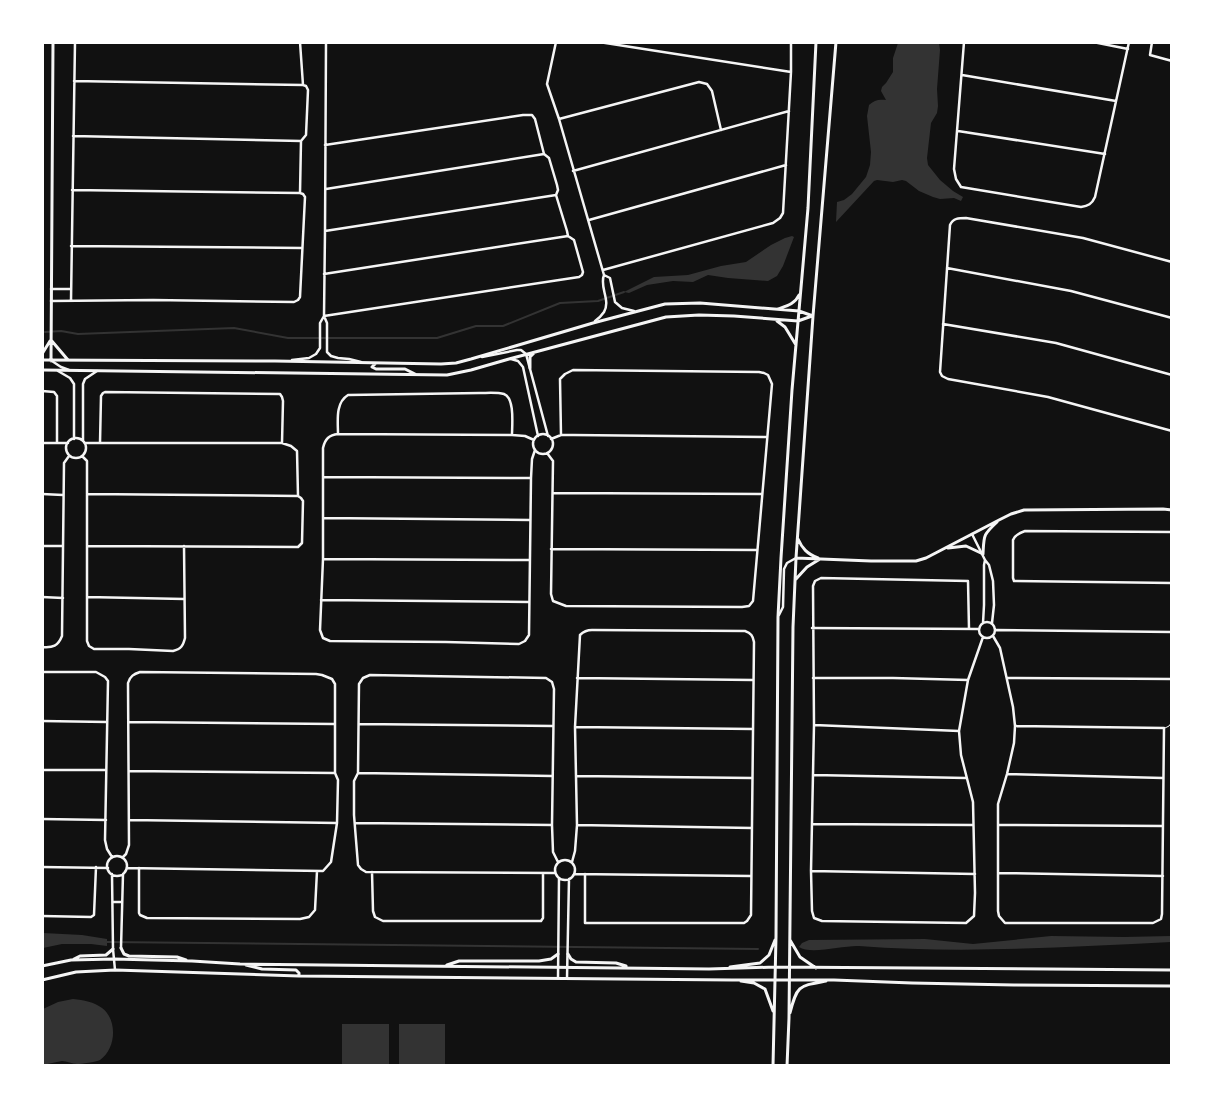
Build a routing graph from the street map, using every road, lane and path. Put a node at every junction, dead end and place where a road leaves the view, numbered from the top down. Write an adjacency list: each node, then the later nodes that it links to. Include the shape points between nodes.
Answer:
1 (52, 42): 46 (street)
2 (75, 42): 18 (street)
3 (300, 42): 19 (street)
4 (326, 42): 27 (street)
5 (556, 42): 22 (street, via 547,84)
6 (599, 42): 16 (street)
7 (792, 42): 16 (street)
8 (816, 42): 48 (street, via 808,208)
9 (836, 42): 55 (street)
10 (964, 42): 17 (street)
11 (1093, 42): 14 (street)
12 (1129, 42): 14 (street)
13 (1152, 42): 15 (street, via 1150,55)
14 (1128, 49): 20 (street)
15 (1172, 61)
16 (791, 72): 21 (street)
17 (962, 75): 20 (street); 24 (street)
18 (74, 82): 19 (street); 25 (street)
19 (303, 85): 26 (street, via 308,90 307,120 306,135)
20 (1116, 101): 29 (street)
21 (789, 111): 23 (street); 30 (street)
22 (559, 119): 23 (street, via 698,82 707,84 712,91); 31 (street)
23 (721, 130): 31 (street)
24 (958, 130): 29 (street); 29 (street, via 954,169 961,187 1062,204 1087,206 1092,202 1096,197)
25 (73, 136): 26 (street); 33 (street)
26 (301, 141): 34 (street)
27 (325, 145): 28 (street, via 532,115); 32 (street)
28 (544, 154): 32 (street); 35 (street, via 549,158 558,190)
29 (1104, 154)
30 (786, 165): 36 (street); 43 (street, via 783,213 773,223)
31 (573, 170): 36 (street)
32 (326, 189): 37 (street)
33 (72, 190): 34 (street); 39 (street)
34 (300, 193): 40 (street, via 305,197)
35 (556, 194): 37 (street); 38 (street)
36 (589, 220): 43 (street)
37 (325, 231): 44 (street)
38 (568, 236): 44 (street); 54 (street, via 574,240 583,272 579,277)
39 (71, 246): 40 (street); 47 (street)
40 (302, 248): 50 (street, via 300,297 294,302)
41 (1172, 262): 42 (street, via 1083,238 960,218 950,225)
42 (947, 268): 56 (street, via 1071,291); 60 (street)
43 (602, 270): 45 (street)
44 (324, 274): 54 (street)
45 (604, 274): 53 (street, via 610,278 615,302); 59 (street, via 602,280 607,304 604,313)
46 (51, 289): 47 (street); 49 (street)
47 (71, 289): 50 (street)
48 (800, 293): 51 (street, via 797,300); 52 (street)
49 (51, 301): 50 (street); 61 (street)
50 (71, 302)
51 (775, 310): 52 (street); 53 (street, via 700,303 665,304)
52 (799, 311): 55 (street); 58 (street)
53 (635, 312): 59 (street)
54 (324, 316): 71 (street, via 320,323 320,348 316,354); 72 (street, via 327,352 338,358)
55 (813, 316): 58 (street); 119 (street)
56 (1172, 318)
57 (774, 320): 58 (street); 62 (street, via 785,327); 63 (street, via 699,315 666,318)
58 (798, 322): 62 (street)
59 (594, 323): 68 (street)
60 (943, 324): 80 (street, via 1056,343); 86 (street, via 940,372 948,379 1048,397)
61 (51, 338): 64 (street); 69 (street); 70 (street)
62 (796, 345): 141 (street)
63 (539, 351): 65 (street); 74 (street, via 530,357)
64 (42, 354)
65 (526, 354): 66 (street); 68 (street, via 517,350); 74 (street)
66 (509, 358): 79 (street, via 447,375); 83 (street, via 523,367)
67 (42, 360): 69 (street)
68 (471, 360): 73 (street, via 441,364)
69 (51, 361): 70 (street); 77 (street)
70 (68, 361): 71 (street)
71 (275, 362): 72 (street)
72 (367, 363): 73 (street)
73 (376, 363): 79 (street, via 372,367 376,370 405,370)
74 (530, 368): 81 (street)
75 (42, 370): 76 (street)
76 (56, 370): 77 (street); 84 (street, via 74,384)
77 (70, 370): 78 (street)
78 (99, 370): 79 (street); 85 (street, via 83,384)
79 (418, 375)
80 (1172, 375)
81 (535, 390): 83 (street); 92 (street)
82 (42, 392): 97 (street, via 54,392 57,396)
83 (528, 393): 89 (street)
84 (73, 422): 85 (street); 93 (street)
85 (82, 422): 95 (street)
86 (1172, 431)
87 (338, 434): 88 (street); 88 (street, via 338,408 348,395 487,393 508,396); 105 (street, via 324,442)
88 (512, 436): 94 (street)
89 (538, 436): 92 (street); 94 (street)
90 (561, 436): 91 (street); 91 (street, via 560,379 573,370 764,373 772,384); 92 (street)
91 (767, 437): 110 (street)
92 (549, 438): 102 (street, via 552,448)
93 (74, 439): 95 (street); 98 (street)
94 (534, 440): 101 (street)
95 (84, 442): 99 (street); 104 (street, via 86,451)
96 (42, 443): 97 (street)
97 (57, 443): 98 (street)
98 (68, 443): 103 (street)
99 (100, 443): 100 (street); 100 (street, via 101,396 105,392 280,394 283,401)
100 (282, 443): 112 (street, via 298,451)
101 (535, 450): 102 (street, via 540,454); 106 (street)
102 (547, 453): 107 (street, via 553,461)
103 (70, 456): 104 (street); 111 (street, via 64,463)
104 (82, 456): 109 (street, via 87,461)
105 (323, 477): 106 (street); 114 (street)
106 (531, 478): 115 (street)
107 (553, 493): 110 (street); 125 (street)
108 (42, 494): 111 (street)
109 (87, 494): 112 (street); 122 (street)
110 (762, 494): 126 (street)
111 (64, 495): 121 (street)
112 (298, 496): 123 (street, via 303,501 302,543 298,547)
113 (1172, 510): 116 (street, via 1024,510)
114 (323, 518): 115 (street); 129 (street)
115 (530, 520): 131 (street)
116 (999, 520): 118 (street); 127 (street, via 985,534)
117 (1172, 532): 134 (street, via 1025,531 1013,540 1014,580)
118 (972, 534): 124 (street); 127 (street)
119 (798, 538): 128 (street); 130 (street, via 806,552)
120 (42, 546): 121 (street)
121 (63, 546): 137 (street)
122 (87, 546): 123 (street); 136 (street)
123 (184, 546): 138 (street)
124 (945, 548): 127 (street, via 966,546); 130 (street, via 916,561)
125 (552, 549): 126 (street); 126 (street, via 550,594 559,604 742,607 753,601)
126 (758, 550)
127 (983, 554): 132 (street)
128 (796, 558): 130 (street); 133 (street); 141 (street, via 784,569 783,607)
129 (322, 559): 131 (street); 139 (street)
130 (820, 559): 133 (street)
131 (530, 560): 140 (street)
132 (985, 560): 142 (street); 143 (street, via 993,581)
133 (795, 580): 224 (street)
134 (1172, 583)
135 (42, 597): 137 (street)
136 (87, 597): 138 (street); 138 (street, via 89,646 94,649 172,651 179,650 184,644)
137 (63, 598): 151 (street, via 60,642)
138 (184, 599)
139 (321, 600): 140 (street); 140 (street, via 320,630 323,638 330,642 519,644 529,635)
140 (530, 602)
141 (778, 616): 223 (street)
142 (983, 624): 143 (street); 146 (street)
143 (992, 624): 147 (street)
144 (812, 628): 145 (street); 145 (street, via 813,586 821,578 968,580); 154 (street)
145 (969, 629): 146 (street)
146 (979, 629): 150 (street)
147 (996, 630): 148 (street); 149 (street)
148 (1172, 632)
149 (993, 636): 150 (street); 155 (street, via 1000,648)
150 (983, 637): 157 (street)
151 (42, 648)
152 (42, 672): 160 (street, via 90,672 105,677 108,681)
153 (577, 678): 156 (street); 156 (street, via 580,635 587,630 744,631 749,632 754,642); 168 (street)
154 (813, 678): 157 (street); 165 (street)
155 (1007, 678): 158 (street); 167 (street)
156 (754, 680): 170 (street)
157 (968, 680): 171 (street)
158 (1172, 680)
159 (42, 721): 160 (street)
160 (107, 722): 173 (street)
161 (129, 722): 163 (street); 163 (street, via 128,682 131,676 140,672 327,676 335,684); 174 (street)
162 (1172, 722): 169 (lane)
163 (334, 724): 175 (street)
164 (359, 724): 166 (street); 166 (street, via 359,684 370,675 546,678 554,689); 176 (street)
165 (814, 725): 171 (street); 178 (street)
166 (553, 726): 179 (street)
167 (1015, 726): 169 (street); 177 (street)
168 (575, 727): 170 (street); 180 (street)
169 (1164, 728): 183 (street)
170 (753, 729): 181 (street)
171 (959, 731): 182 (street)
172 (42, 770): 173 (street)
173 (106, 770): 185 (street)
174 (129, 771): 175 (street); 186 (street)
175 (335, 773): 187 (street, via 338,780)
176 (358, 773): 179 (street); 188 (street, via 354,781)
177 (1007, 774): 183 (street); 193 (street, via 998,804)
178 (813, 775): 182 (street); 189 (street)
179 (552, 776): 190 (street)
180 (576, 776): 181 (street); 191 (street)
181 (752, 778): 195 (street)
182 (966, 778): 192 (street, via 973,802)
183 (1164, 778): 194 (street)
184 (42, 819): 185 (street)
185 (106, 820): 196 (street, via 105,840)
186 (129, 820): 187 (street); 197 (street, via 129,845)
187 (337, 823): 205 (street, via 331,862 322,871)
188 (355, 823): 190 (street); 207 (street, via 358,865 366,872)
189 (812, 824): 192 (street); 206 (street)
190 (552, 825): 198 (street, via 553,852)
191 (577, 825): 195 (street); 199 (street)
192 (973, 825): 215 (street)
193 (998, 825): 194 (street); 210 (street)
194 (1163, 826): 217 (street)
195 (752, 828): 216 (street)
196 (112, 857): 197 (street); 202 (street)
197 (123, 857): 203 (street)
198 (558, 862): 199 (street); 209 (street, via 554,867)
199 (572, 862): 213 (street)
200 (42, 867): 201 (street)
201 (96, 868): 202 (street); 222 (street, via 94,915)
202 (108, 868): 211 (street)
203 (127, 868): 204 (street); 212 (street)
204 (140, 868): 205 (street); 205 (street, via 139,913 147,918 309,917 315,910)
205 (317, 871)
206 (811, 871): 215 (street); 215 (street, via 812,911 814,918 822,921 966,922 974,916)
207 (372, 872): 208 (street); 208 (street, via 374,917 382,921 541,921)
208 (543, 873): 209 (street)
209 (555, 873): 218 (street)
210 (998, 873): 217 (street); 217 (street, via 998,911 1004,923 1153,923 1161,919)
211 (112, 874): 212 (street); 220 (street)
212 (123, 874): 221 (street)
213 (574, 874): 214 (street); 219 (street)
214 (585, 874): 216 (street); 216 (street, via 585,923 744,923 751,915)
215 (975, 874)
216 (751, 876)
217 (1163, 876)
218 (559, 878): 219 (street); 227 (street)
219 (569, 879): 228 (street)
220 (112, 902): 221 (street); 226 (street)
221 (122, 902): 225 (street)
222 (42, 916)
223 (776, 937): 238 (street); 241 (street, via 769,955 760,963)
224 (790, 940): 239 (street); 240 (street, via 800,957)
225 (121, 948): 231 (street, via 128,956 177,957)
226 (113, 949): 229 (street); 230 (street, via 106,955 80,956)
227 (558, 954): 234 (street, via 539,961 459,961); 235 (street)
228 (568, 954): 236 (street); 237 (street, via 576,962 616,963)
229 (114, 959): 230 (street); 231 (street); 242 (street)
230 (71, 960): 233 (street)
231 (192, 961): 232 (street)
232 (240, 964): 234 (street); 244 (street, via 262,969 296,970)
233 (42, 966)
234 (444, 966): 235 (street)
235 (558, 967): 236 (street); 245 (street)
236 (567, 967): 237 (street); 246 (street)
237 (632, 967): 241 (street)
238 (775, 967): 239 (street); 241 (street); 247 (street)
239 (789, 968): 240 (street); 250 (street)
240 (816, 968): 243 (street)
241 (709, 969)
242 (115, 970): 244 (street); 248 (street, via 76,972)
243 (1172, 970)
244 (299, 976): 245 (street)
245 (558, 978): 246 (street)
246 (567, 978): 249 (street)
247 (775, 979): 249 (street); 250 (street); 253 (street)
248 (42, 980)
249 (732, 980): 253 (street, via 754,983 765,989)
250 (789, 980): 251 (street); 254 (street)
251 (834, 980): 252 (street); 254 (street, via 805,985 795,994)
252 (1172, 986)
253 (774, 1014): 255 (street)
254 (789, 1018): 256 (street)
255 (773, 1066)
256 (787, 1066)

